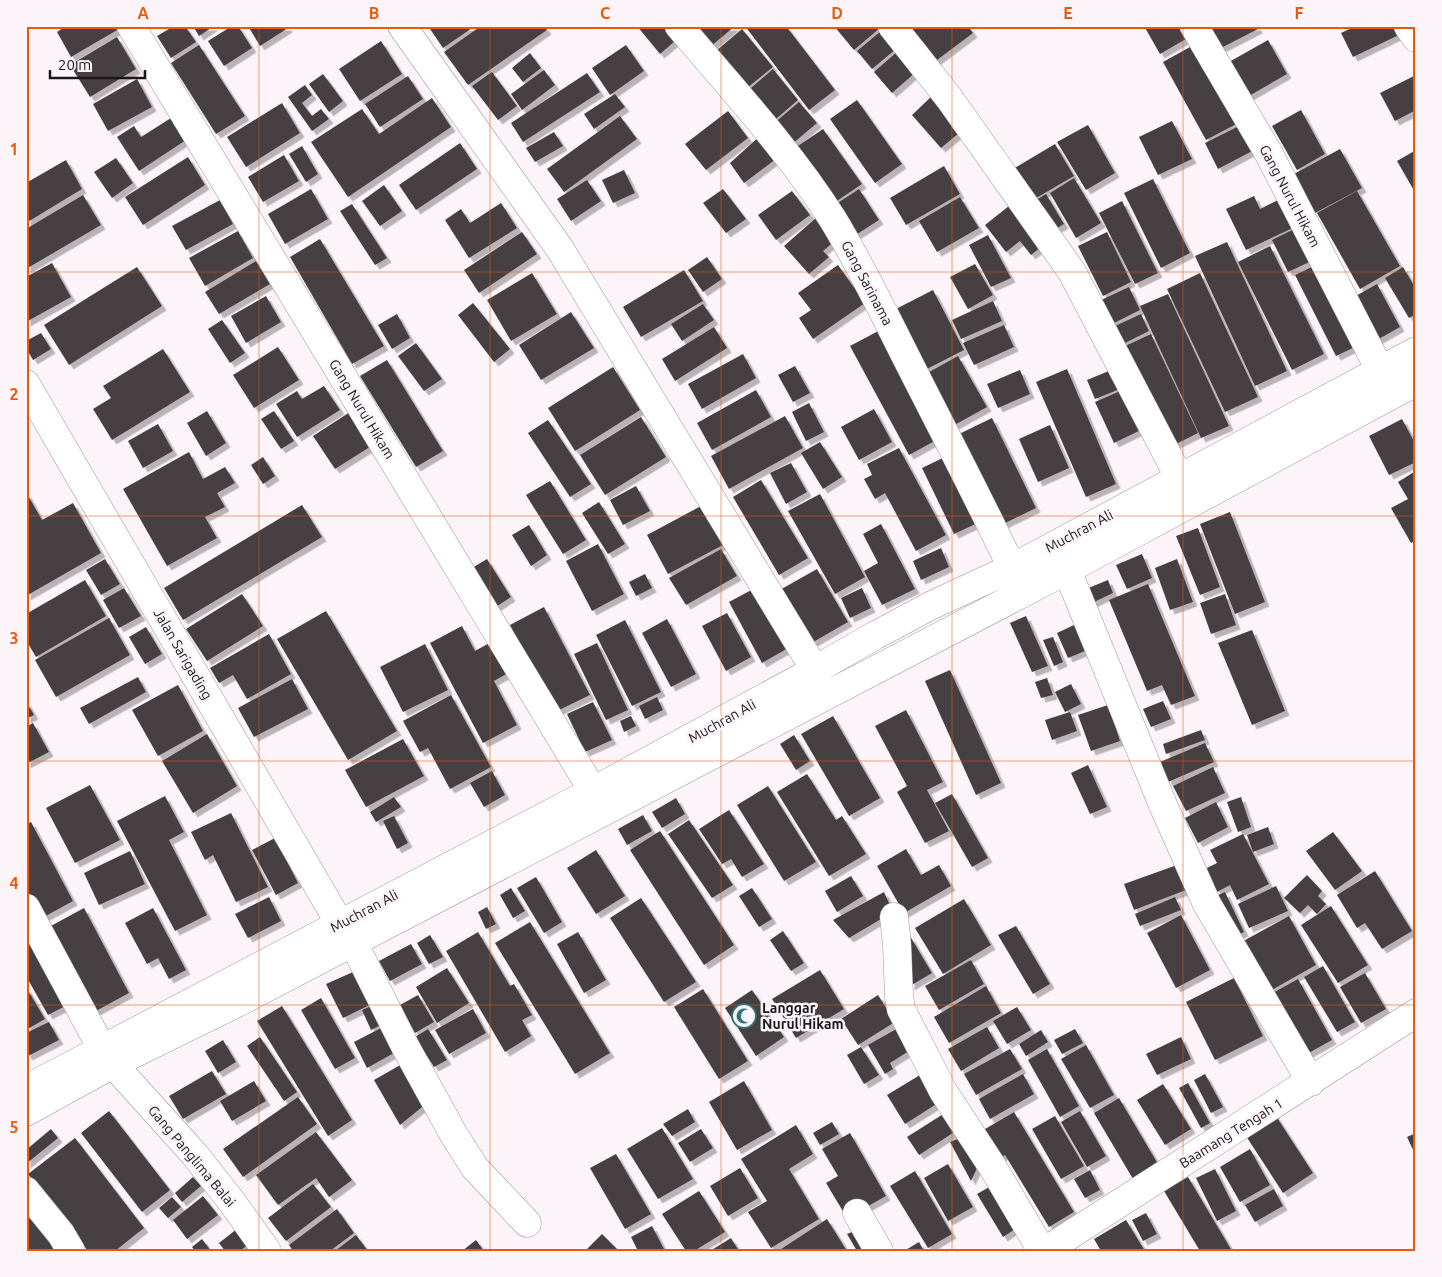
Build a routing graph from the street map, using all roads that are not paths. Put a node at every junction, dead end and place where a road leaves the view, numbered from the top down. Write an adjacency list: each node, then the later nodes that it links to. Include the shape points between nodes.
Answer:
1 (131, 26): 18 (street, Gang Nurul Hikam)
2 (402, 26): 17 (street, via 560,249)
3 (679, 26): 15 (street, Gang Sarinama, via 773,137 832,219)
4 (892, 26): 12 (street, via 949,98 1072,272)
5 (1194, 26): 9 (street, Gang Nurul Hikam, via 1269,154)
6 (1408, 26): 7 (street)
7 (1416, 38)
8 (1416, 351): 9 (street, Muchran Ali)
9 (1380, 370): 12 (street, Muchran Ali)
10 (1416, 382): 14 (street, Muchran Ali)
11 (26, 384): 21 (street, Jalan Sarigading)
12 (1179, 477): 13 (street, Muchran Ali)
13 (1104, 518): 14 (street); 15 (street, Muchran Ali)
14 (1116, 543): 16 (street, Muchran Ali)
15 (1012, 568): 17 (street, Muchran Ali, via 930,606)
16 (1067, 570): 21 (street, Muchran Ali); 24 (street, via 1207,904)
17 (815, 670): 18 (street, Muchran Ali)
18 (593, 791): 21 (street, Muchran Ali)
19 (26, 908): 23 (street, Gang Panglima Balai)
20 (894, 917): 33 (street, via 901,1009 943,1091)
21 (346, 933): 23 (street, Muchran Ali); 29 (street, Jalan Sarigading, via 454,1135 475,1168)
22 (1416, 1013): 24 (street, Baamang Tengah 1)
23 (107, 1056): 25 (street, Muchran Ali); 26 (street, Muchran Ali); 31 (street, Gang Panglima Balai, via 195,1155)
24 (1311, 1082): 33 (street, Baamang Tengah 1)
25 (26, 1089)
26 (26, 1112)
27 (26, 1191): 30 (street)
28 (857, 1213): 32 (street)
29 (527, 1223)
30 (71, 1251)
31 (267, 1251)
32 (879, 1251)
33 (1044, 1251)

